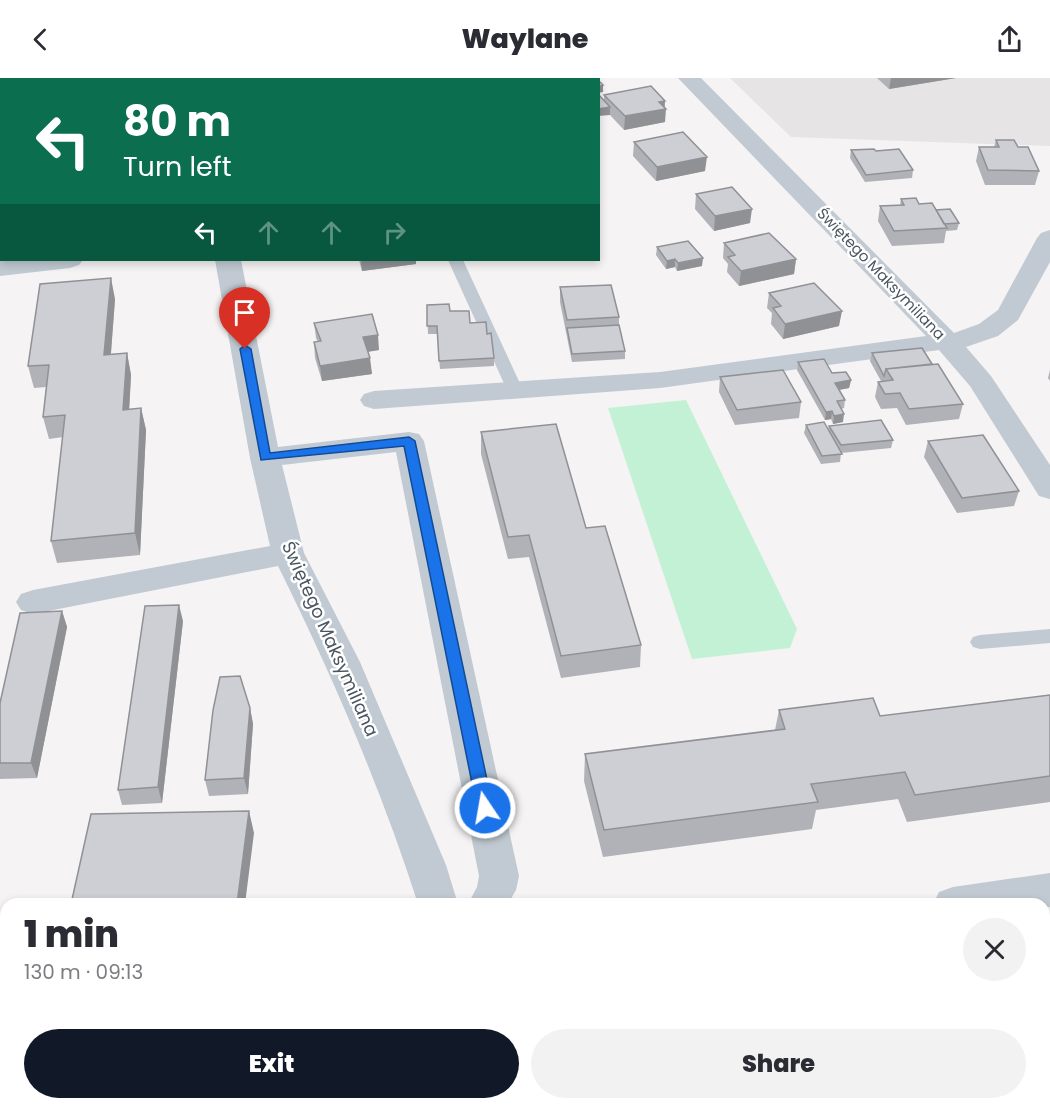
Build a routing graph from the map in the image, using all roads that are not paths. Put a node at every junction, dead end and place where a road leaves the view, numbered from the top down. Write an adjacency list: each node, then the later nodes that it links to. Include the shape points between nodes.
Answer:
1 (689, 78): 7 (street, Świętego Maksymiliana)
2 (1050, 238): 7 (street, via 1001,322 977,335)
3 (61, 261): 6 (street)
4 (228, 261): 10 (street, Świętego Maksymiliana)
5 (455, 261): 8 (lane)
6 (0, 268)
7 (947, 341): 8 (street, via 660,380); 11 (street, Świętego Maksymiliana, via 981,382)
8 (515, 390): 9 (street)
9 (374, 400)
10 (265, 458): 12 (street, Świętego Maksymiliana); 18 (street, via 409,441 499,876)
11 (1050, 489)
12 (288, 553): 13 (street); 17 (street, Świętego Maksymiliana, via 343,662)
13 (33, 602)
14 (1050, 636): 15 (lane)
15 (980, 642)
16 (1050, 890): 19 (street)
17 (436, 898)
18 (491, 898)
19 (995, 898)

